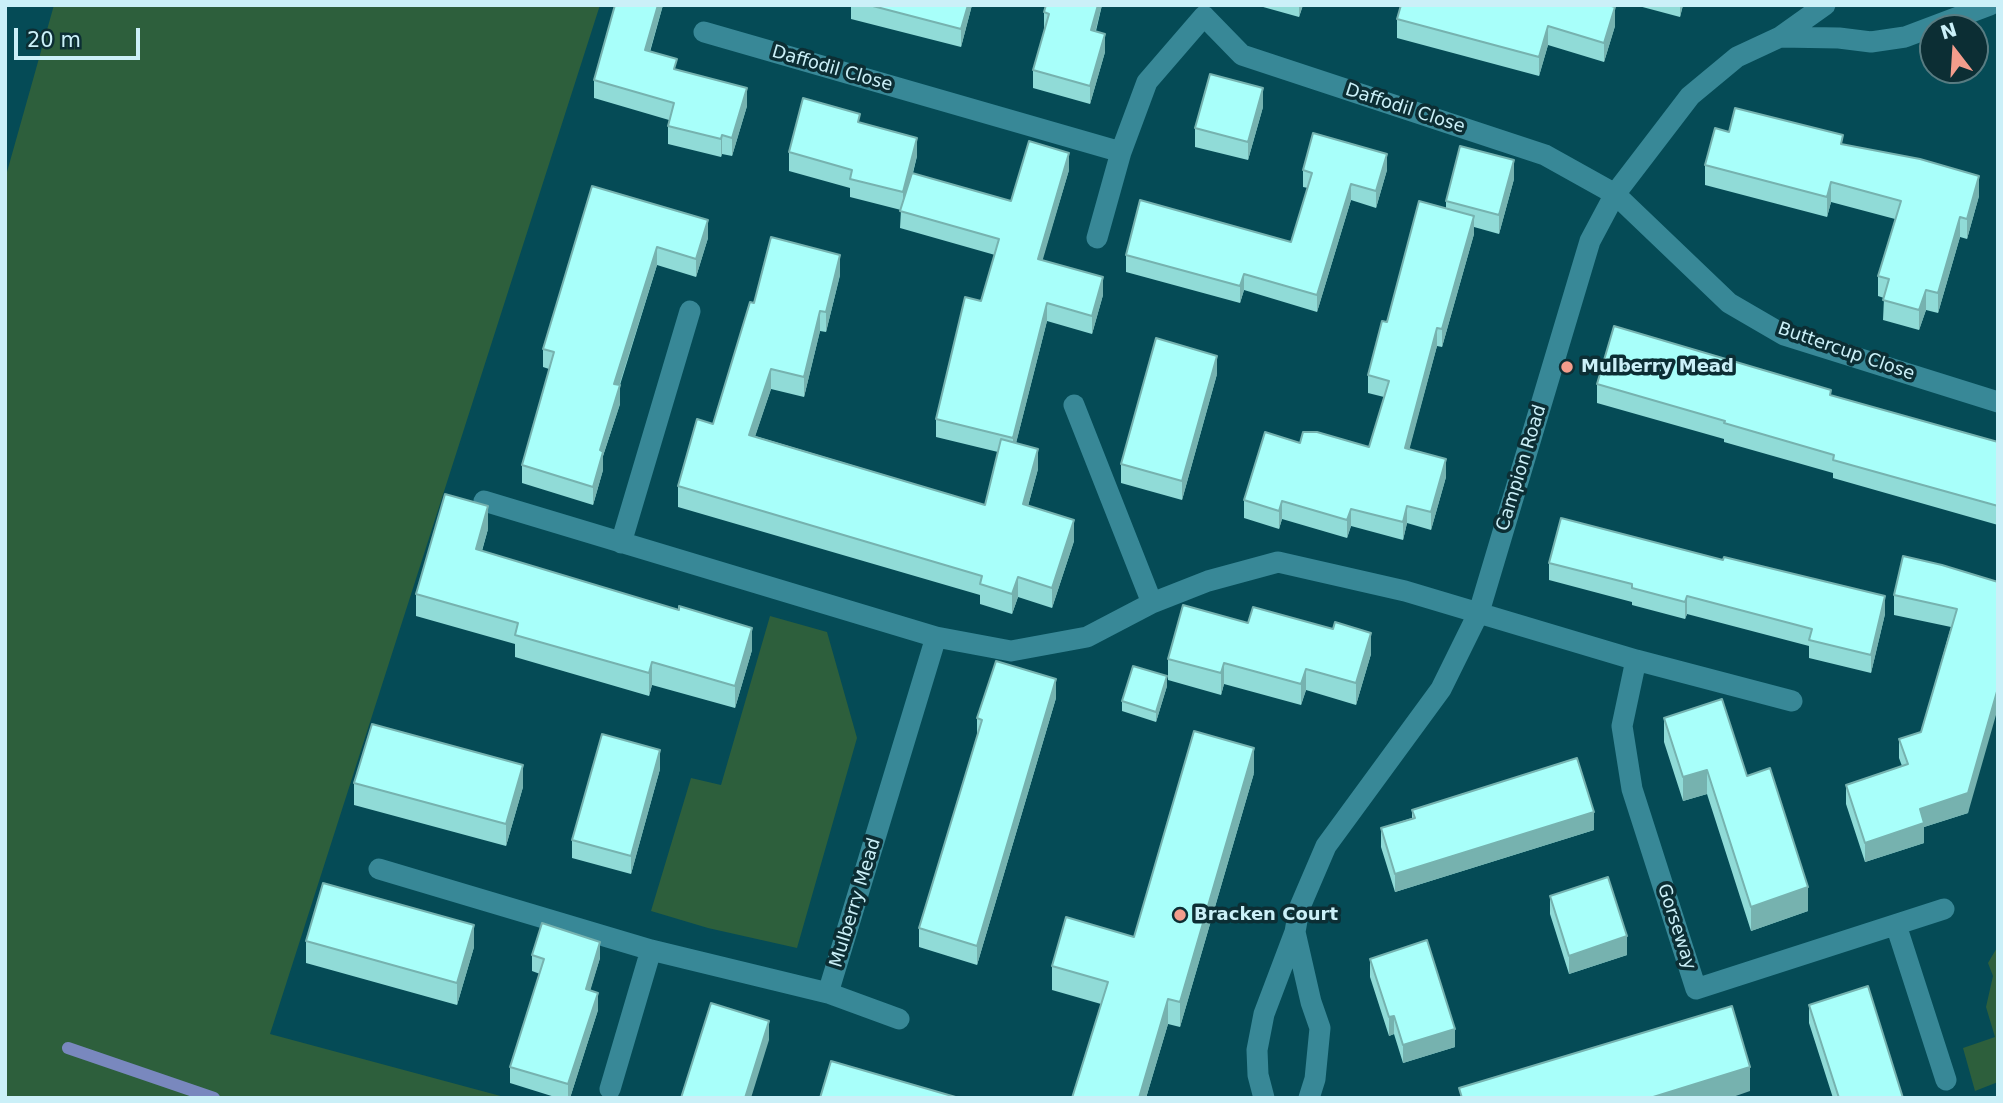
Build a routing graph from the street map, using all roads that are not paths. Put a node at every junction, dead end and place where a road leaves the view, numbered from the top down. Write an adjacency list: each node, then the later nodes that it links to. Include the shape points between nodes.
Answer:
1 (1825, 5): 5 (street, Campion Road)
2 (1990, 5): 5 (street, Campion Road, via 1905,37 1871,42)
3 (1202, 10): 6 (street, Daffodil Close, via 1147,82); 7 (street, Daffodil Close, via 1242,55 1545,155)
4 (704, 33): 6 (street, Daffodil Close)
5 (1780, 37): 7 (street, Campion Road, via 1737,57 1690,96)
6 (1121, 152): 8 (street, Daffodil Close)
7 (1615, 194): 10 (street, Buttercup Close, via 1729,303 1784,335); 15 (street, Campion Road, via 1590,241)
8 (1097, 238)
9 (690, 311): 13 (street)
10 (1998, 402)
11 (1074, 405): 14 (street)
12 (484, 501): 13 (street)
13 (621, 542): 16 (street)
14 (1152, 603): 15 (street, via 1208,581 1278,562); 16 (street, via 1087,637 1011,651)
15 (1479, 612): 17 (street); 22 (street, Campion Road, via 1441,689 1326,846 1299,909)
16 (936, 637): 24 (street, Mulberry Mead)
17 (1636, 660): 18 (street); 21 (street, Gorseway, via 1622,726 1632,789 1696,989)
18 (1792, 701)
19 (379, 869): 23 (street)
20 (1944, 909): 21 (street, Gorseway)
21 (1896, 925): 26 (street)
22 (1295, 932): 28 (street, Campion Road, via 1264,1014 1257,1050); 29 (street, Campion Road, via 1320,1028)
23 (651, 950): 24 (street); 27 (street)
24 (828, 993): 25 (street)
25 (899, 1019)
26 (1946, 1080)
27 (610, 1089)
28 (1264, 1098)
29 (1309, 1098)

